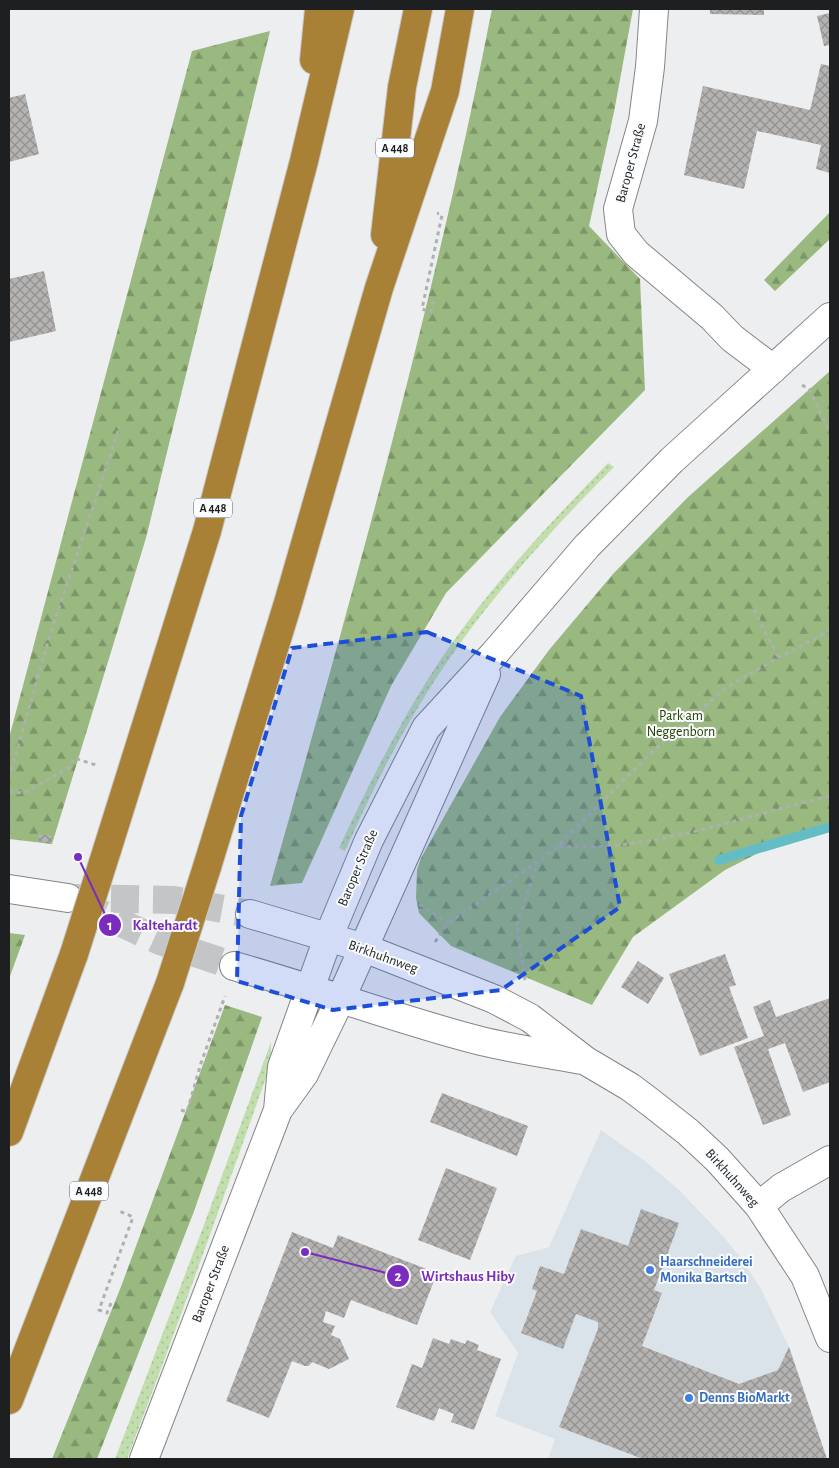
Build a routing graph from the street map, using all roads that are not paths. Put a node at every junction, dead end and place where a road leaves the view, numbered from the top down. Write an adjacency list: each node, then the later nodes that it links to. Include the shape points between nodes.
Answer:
1 (318, 9): 6 (highway)
2 (340, 9): 6 (highway, A 448)
3 (418, 9): 7 (highway, A 448, via 402,87)
4 (460, 9): 7 (highway, via 444,91)
5 (654, 9): 9 (street, Baroper Straße, via 643,121 618,209 621,234 636,253 732,338)
6 (304, 160): 21 (highway, A 448, bridge, via 207,531 74,954)
7 (379, 288): 25 (highway, A 448, bridge, via 288,603 170,982)
8 (830, 317): 9 (street, Baroper Straße)
9 (773, 369): 10 (street, Baroper Straße, via 672,460 587,546)
10 (494, 654): 14 (street, Baroper Straße, via 426,728 369,840); 15 (street, Baroper Straße)
11 (9, 889): 12 (street)
12 (68, 898)
13 (250, 914): 14 (street, Birkhuhnweg)
14 (328, 938): 15 (street, Birkhuhnweg); 17 (street, Baroper Straße)
15 (364, 948): 18 (street, Baroper Straße); 19 (street, Birkhuhnweg, via 494,999 530,1018)
16 (234, 966): 17 (street, Birkhuhnweg)
17 (309, 988): 18 (street, Birkhuhnweg); 20 (street, Baroper Straße, via 282,1067)
18 (341, 998): 19 (street, Birkhuhnweg, via 398,1018 480,1040); 20 (street, Baroper Straße, via 304,1074)
19 (586, 1061): 23 (street, Birkhuhnweg, via 630,1087 688,1132)
20 (278, 1110): 26 (street, Baroper Straße)
21 (9, 1132)
22 (830, 1160): 23 (street, via 781,1188)
23 (759, 1206): 24 (street, Birkhuhnweg, via 805,1276)
24 (830, 1338)
25 (9, 1400)
26 (144, 1459)

